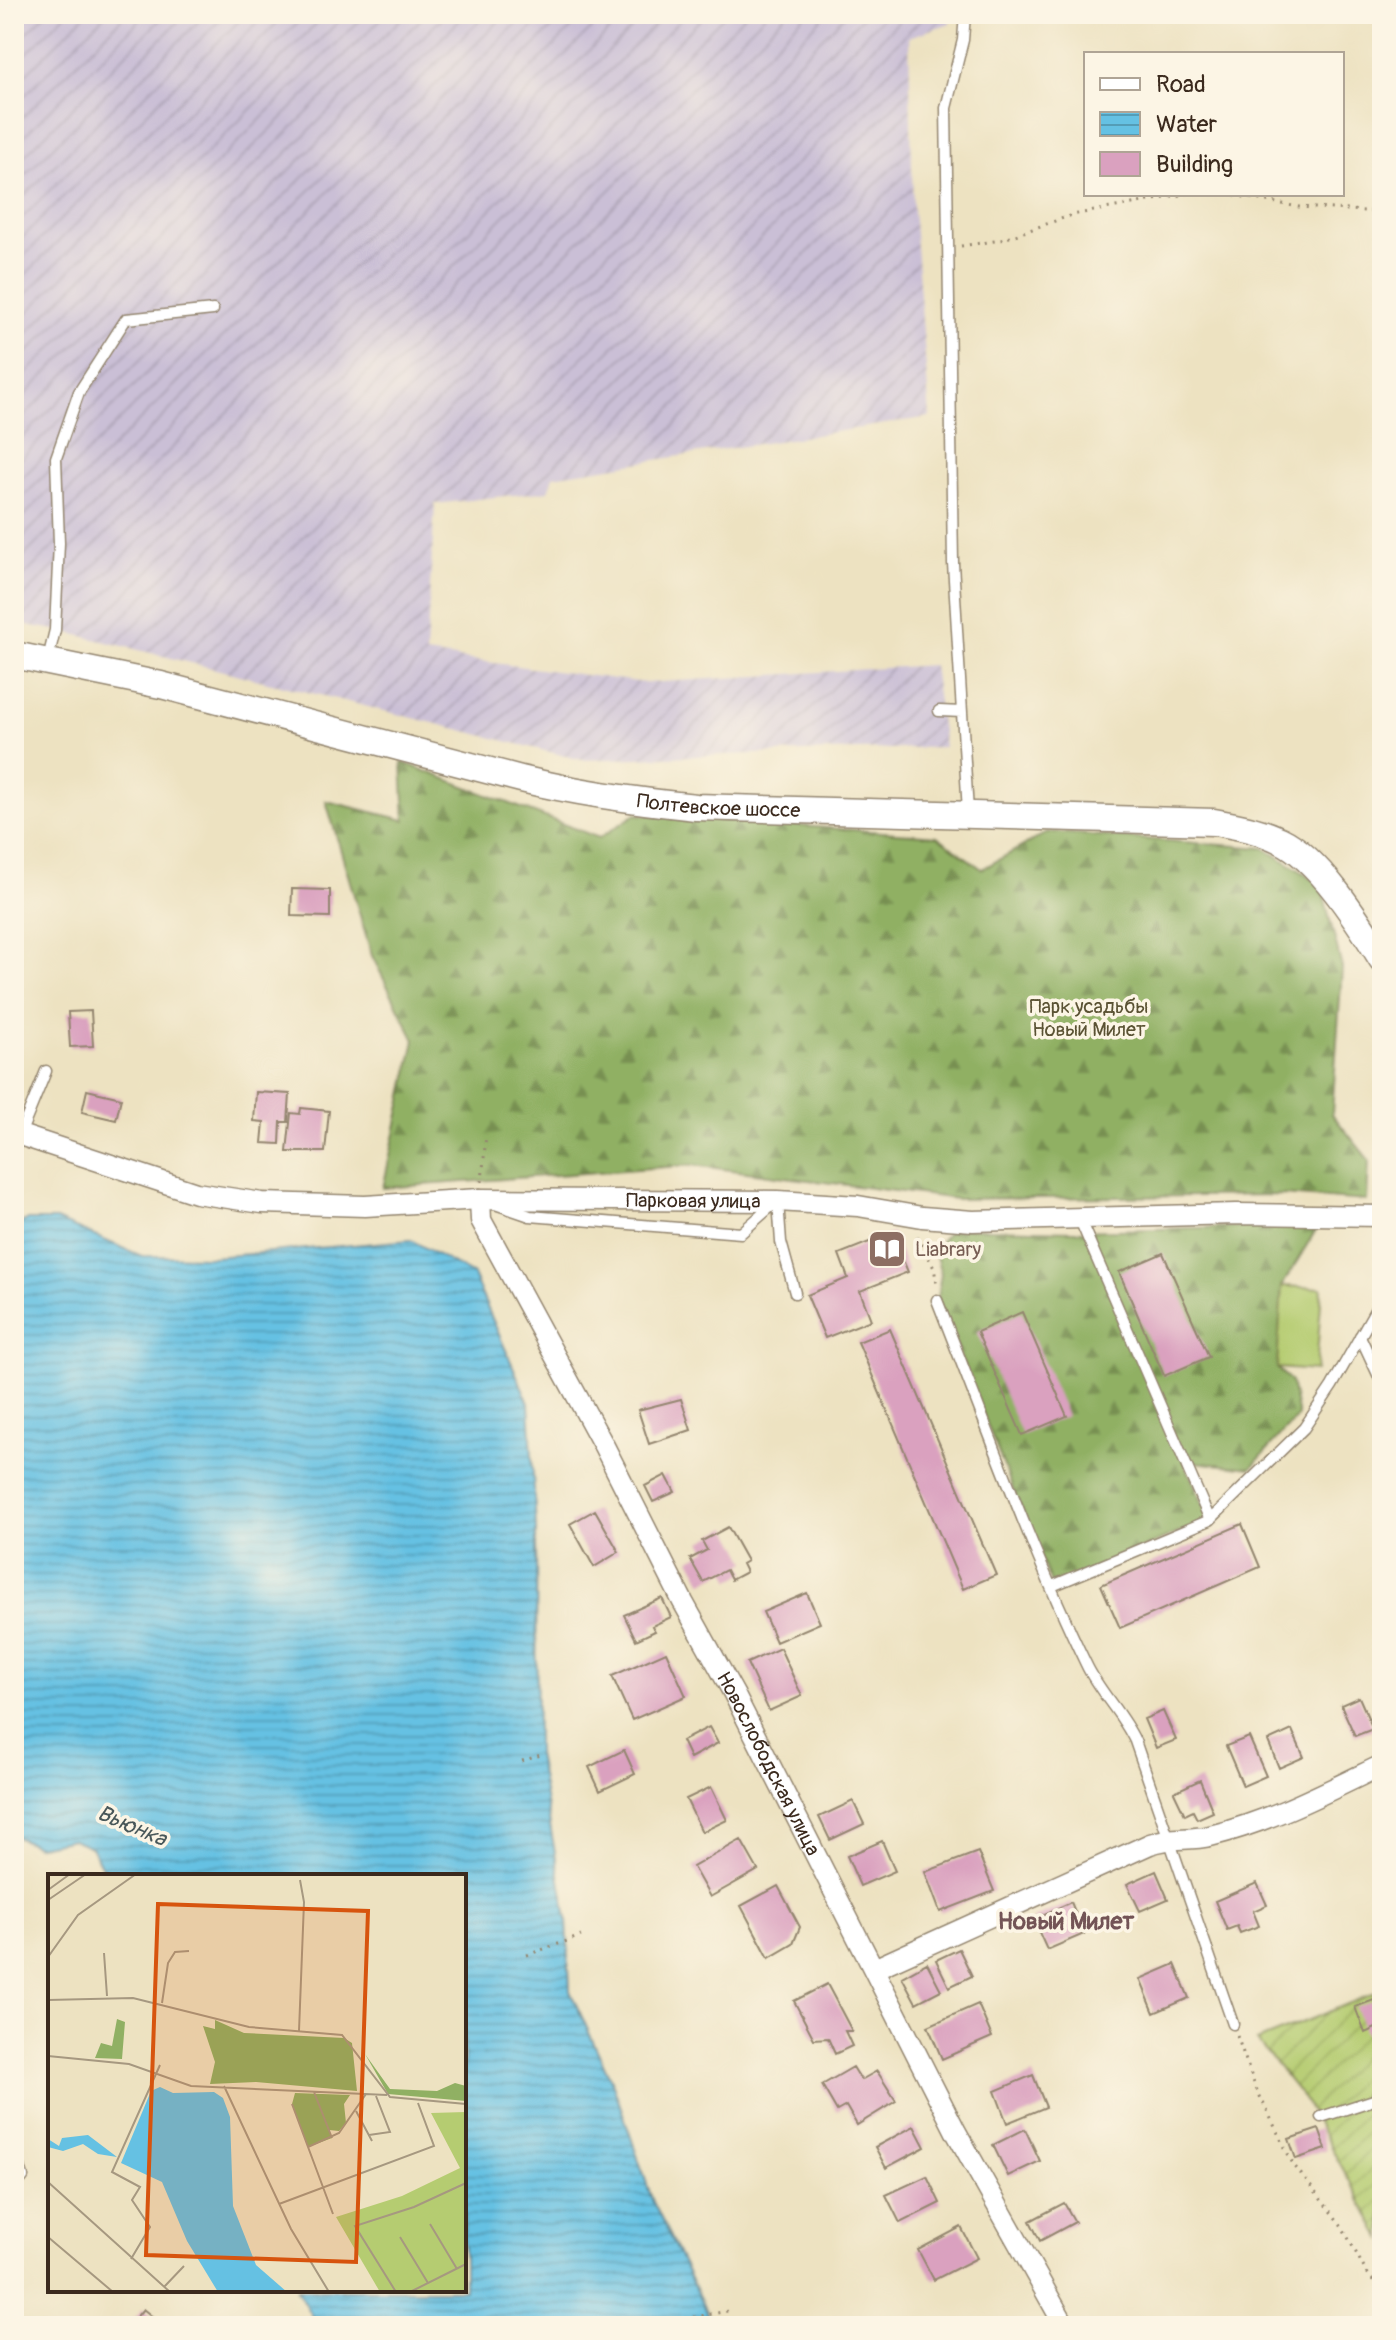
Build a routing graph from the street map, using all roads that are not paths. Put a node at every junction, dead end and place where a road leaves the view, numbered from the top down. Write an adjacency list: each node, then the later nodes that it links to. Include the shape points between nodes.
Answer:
1 (965, 14): 6 (lane, via 946,108 953,563)
2 (213, 310): 4 (lane, via 126,319 79,392 56,458 59,543 55,630)
3 (14, 655): 4 (street, Полтевское шоссе)
4 (47, 660): 7 (street, Полтевское шоссе, via 569,790 696,807)
5 (939, 711): 6 (lane)
6 (962, 712): 7 (lane)
7 (968, 814): 8 (street, Полтевское шоссе, via 1214,822 1251,829 1284,841 1309,862)
8 (1382, 959)
9 (46, 1071): 10 (lane)
10 (16, 1139): 11 (street, Парковая улица, via 226,1199 365,1206)
11 (480, 1199): 12 (street, Парковая улица); 12 (lane, via 530,1216 741,1233); 24 (street, Новослободская улица, via 481,1220)
12 (778, 1201): 14 (street, Парковая улица, via 973,1221); 15 (lane, via 781,1242)
13 (1382, 1216): 14 (street, Парковая улица)
14 (1080, 1220): 20 (lane)
15 (795, 1293)
16 (1382, 1298): 18 (lane)
17 (937, 1300): 21 (lane)
18 (1360, 1336): 19 (lane); 20 (lane, via 1304,1428)
19 (1382, 1383)
20 (1210, 1520): 21 (lane)
21 (1052, 1586): 23 (lane, via 1087,1666 1124,1717)
22 (1382, 1765): 23 (street, via 1268,1817 1209,1836)
23 (1170, 1837): 24 (street); 25 (lane)
24 (874, 1969): 30 (street, Новослободская улица, via 956,2132)
25 (1233, 2024)
26 (1381, 2099): 27 (lane)
27 (1321, 2117)
28 (14, 2145): 29 (lane, via 23,2177)
29 (14, 2187)
30 (1065, 2326)

